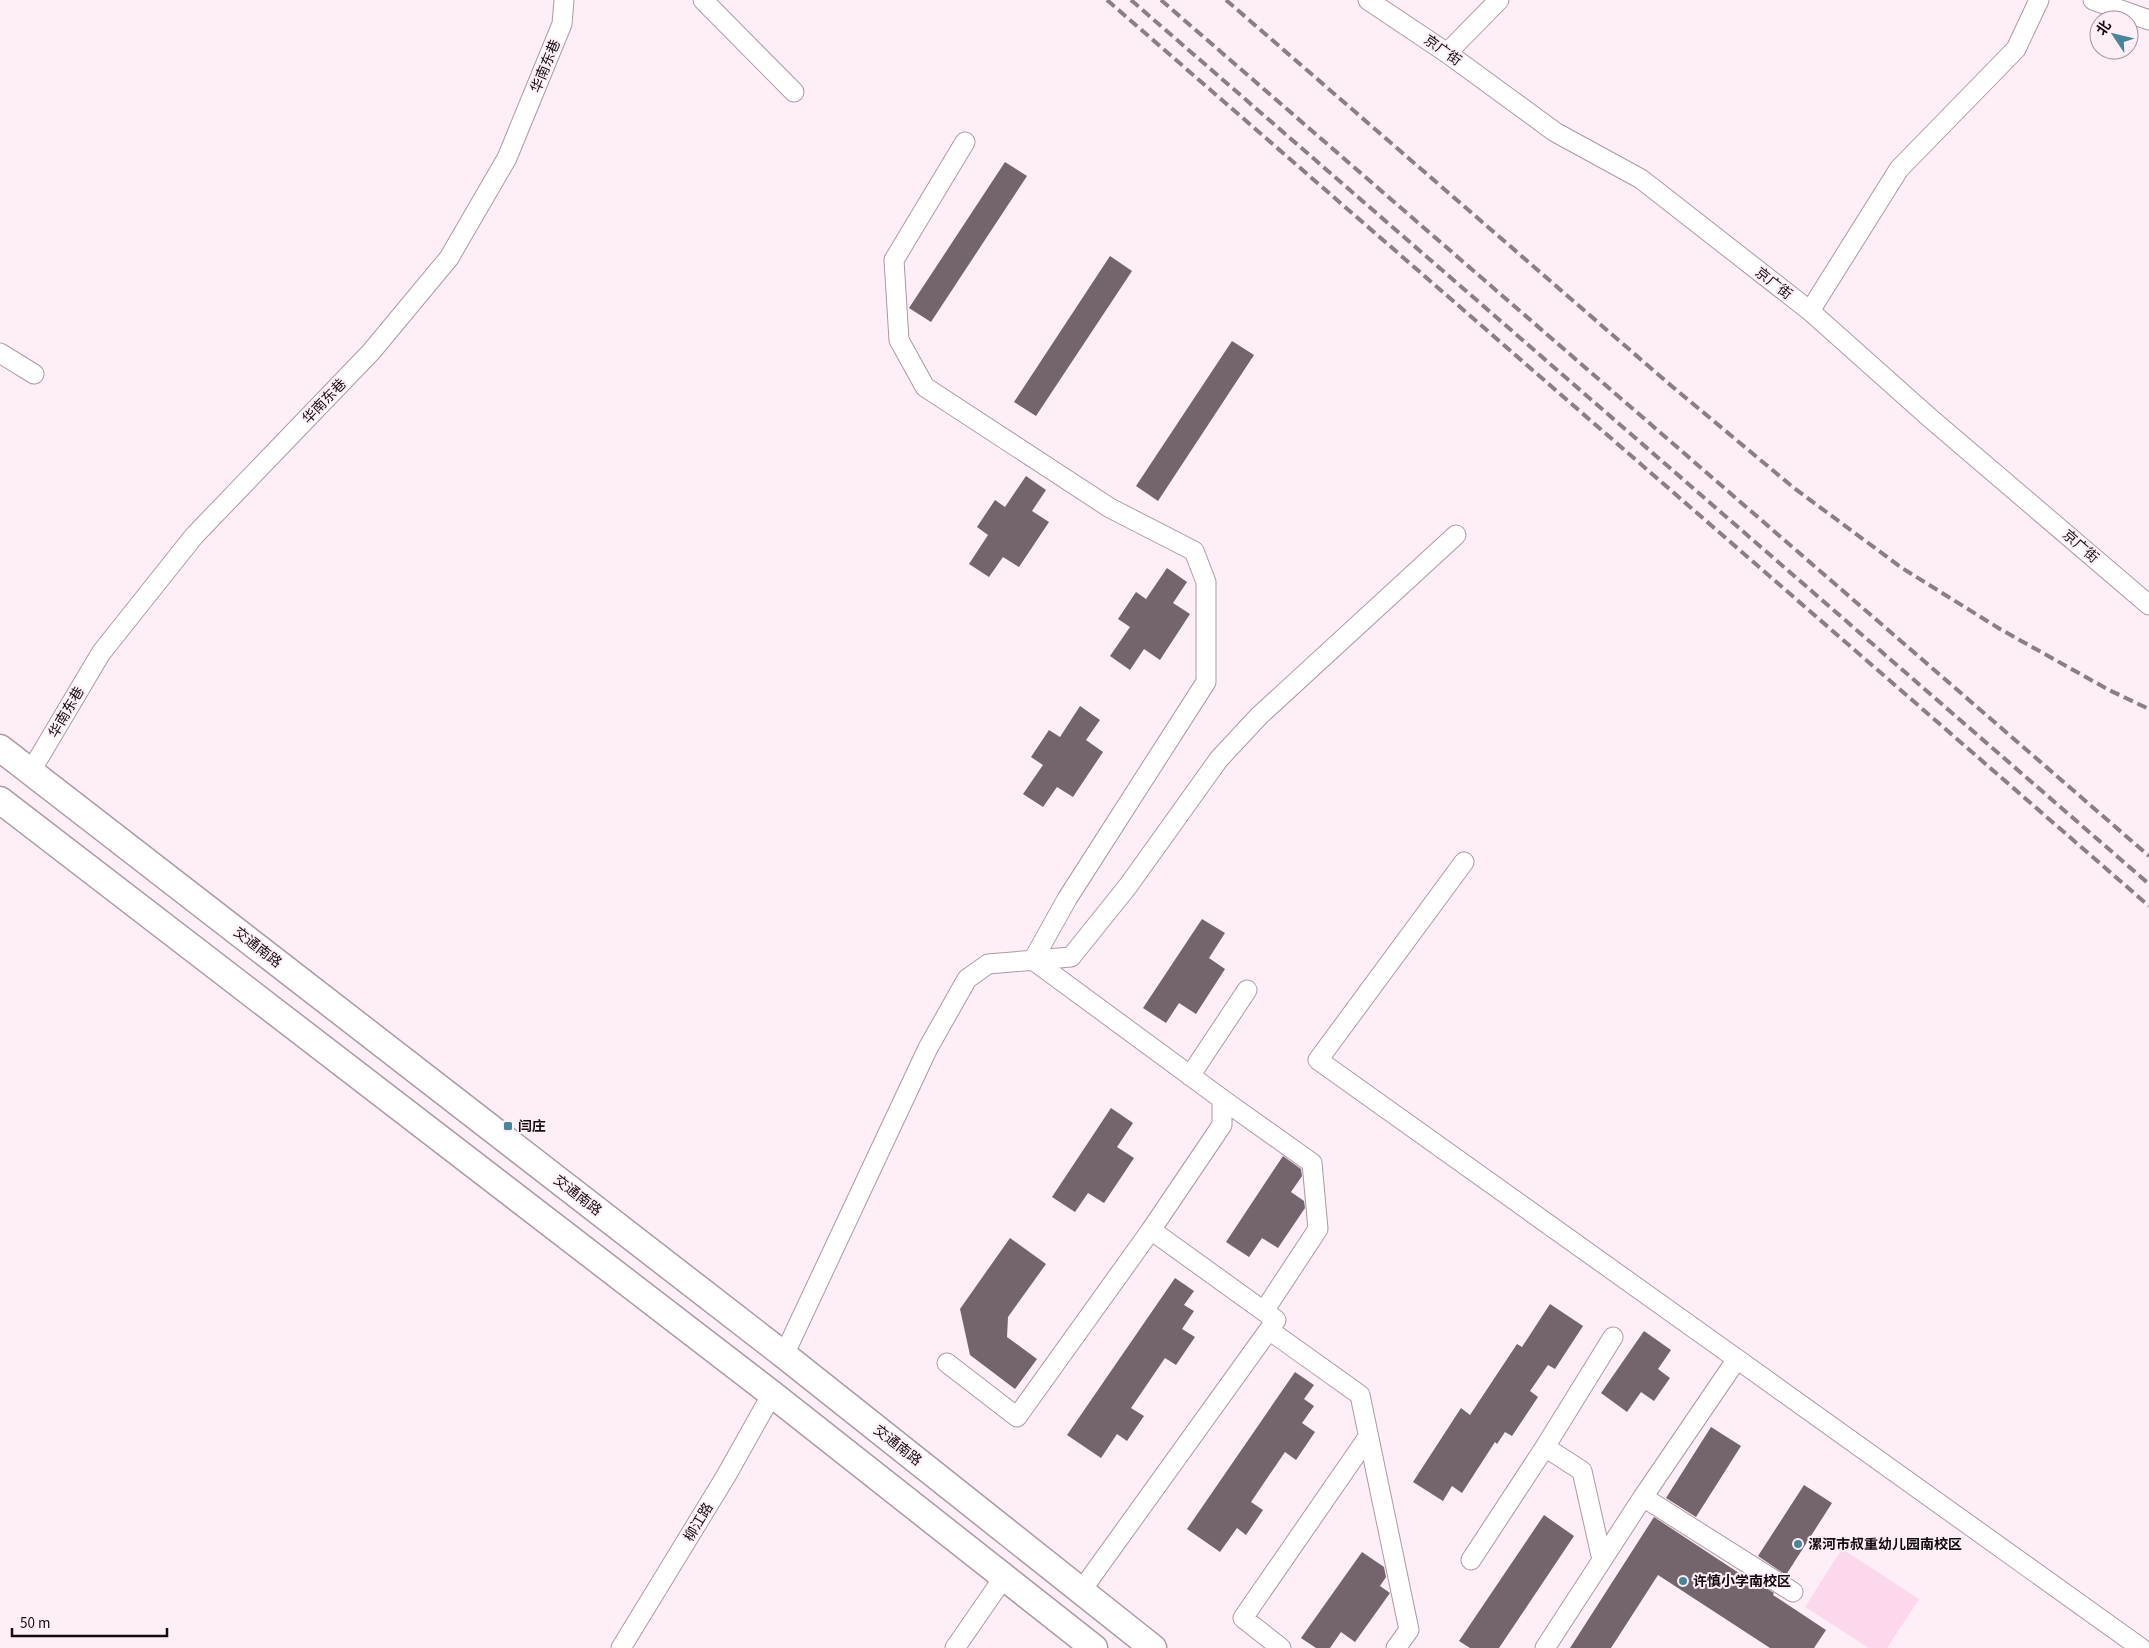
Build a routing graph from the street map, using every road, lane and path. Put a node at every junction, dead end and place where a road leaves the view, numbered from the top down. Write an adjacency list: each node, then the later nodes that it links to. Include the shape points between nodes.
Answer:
1 (564, 0): 17 (street, 华南东巷, via 562,24 507,158 449,258 371,352 194,536 101,653)
2 (703, 0): 9 (street)
3 (1368, 0): 8 (street, 京广街)
4 (1499, 0): 8 (street)
5 (2040, 0): 11 (street, via 2016,49 1900,169)
6 (2093, 0): 7 (street)
7 (2149, 20)
8 (1447, 53): 11 (street, 京广街, via 1555,132 1641,179)
9 (794, 92)
10 (965, 142): 20 (street, via 894,260 900,340 925,387 1110,508 1194,551 1206,582 1206,682 1067,899)
11 (1810, 311): 15 (street, 京广街)
12 (0, 353): 13 (street)
13 (34, 374)
14 (1456, 535): 20 (street, via 1259,716 1219,759 1128,886 1071,957)
15 (2149, 605)
16 (0, 748): 17 (main road, 交通南路)
17 (31, 772): 18 (main road); 28 (main road, 交通南路)
18 (2, 805): 31 (main road)
19 (1464, 862): 29 (street, via 1318,1060)
20 (1033, 960): 22 (street); 28 (street, via 988,964 967,979 928,1048)
21 (1247, 990): 22 (street)
22 (1190, 1076): 23 (street)
23 (1222, 1099): 24 (street, via 1222,1125); 25 (street, via 1312,1163 1318,1228)
24 (1151, 1230): 25 (street); 30 (street, via 1017,1417)
25 (1264, 1312): 26 (street, via 1276,1320)
26 (1269, 1330): 32 (street, via 1360,1395); 38 (street)
27 (1613, 1337): 33 (street)
28 (784, 1355): 31 (main road); 38 (main road, 交通南路)
29 (1737, 1359): 34 (street); 47 (street)
30 (947, 1364)
31 (772, 1394): 37 (main road); 40 (street, 柳江路, via 726,1476)
32 (1368, 1437): 44 (street, via 1243,1618); 45 (street, via 1409,1630)
33 (1545, 1447): 35 (street); 36 (street, via 1582,1471)
34 (1643, 1497): 36 (street); 39 (street)
35 (1471, 1560)
36 (1602, 1560): 46 (street)
37 (1004, 1577): 41 (street); 42 (main road)
38 (1081, 1591): 43 (main road, 交通南路)
39 (1793, 1592)
40 (620, 1648)
41 (955, 1648)
42 (1094, 1648)
43 (1153, 1648)
44 (1281, 1648)
45 (1396, 1648)
46 (1545, 1648)
47 (2142, 1648)

